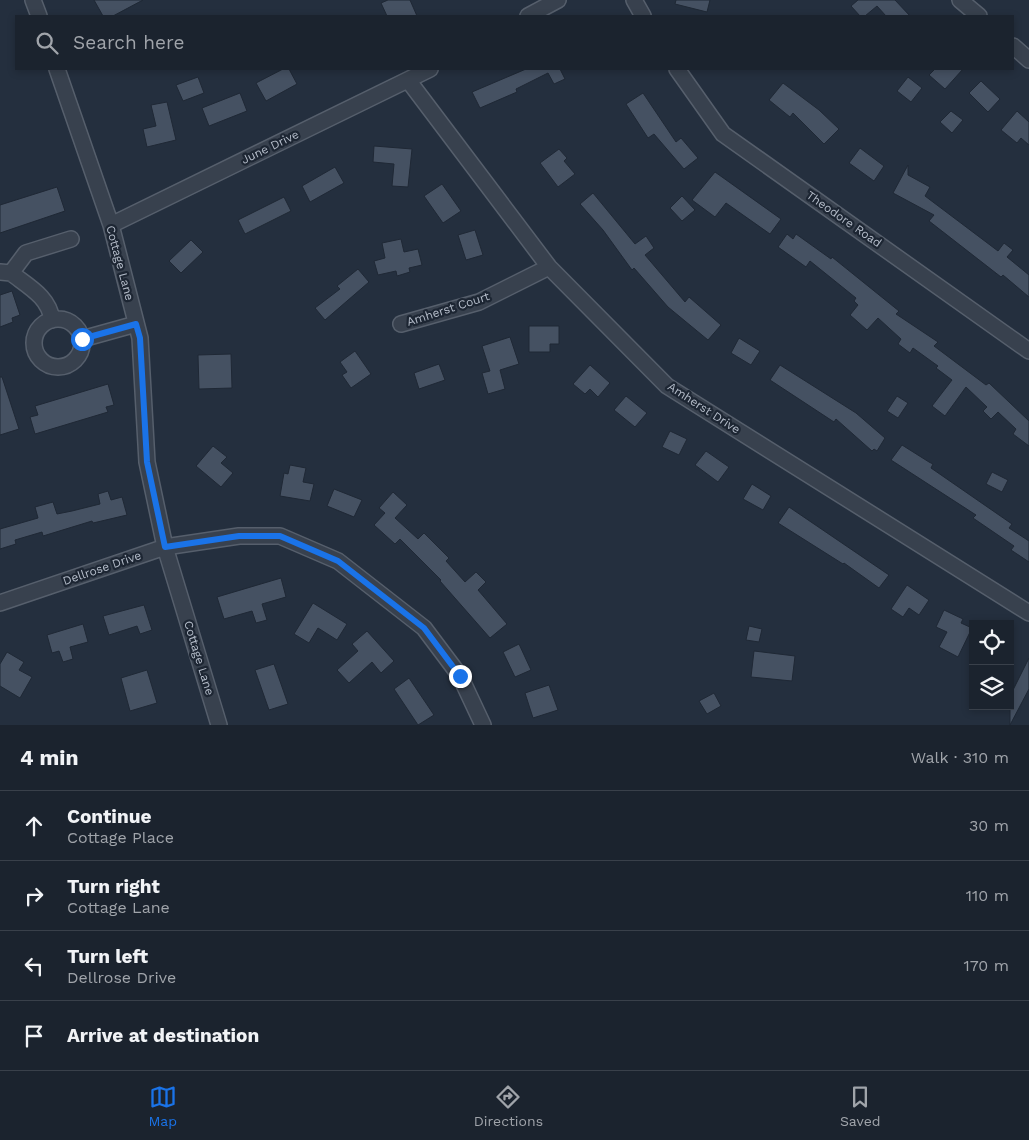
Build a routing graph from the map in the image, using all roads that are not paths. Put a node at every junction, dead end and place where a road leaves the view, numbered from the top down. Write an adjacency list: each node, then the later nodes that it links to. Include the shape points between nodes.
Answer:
1 (33, 0): 5 (street)
2 (558, 0): 6 (street)
3 (634, 0): 7 (street)
4 (960, 0): 8 (street)
5 (39, 15)
6 (530, 15)
7 (642, 15)
8 (978, 15)
9 (1014, 47): 10 (street)
10 (1029, 60)
11 (57, 70): 15 (street, Cottage Lane)
12 (428, 70): 14 (street, June Drive)
13 (678, 70): 23 (street, Theodore Road, via 723,134)
14 (408, 80): 15 (street, June Drive); 17 (street, Amherst Drive)
15 (110, 225): 20 (street, Cottage Lane)
16 (70, 239): 18 (street, via 26,253)
17 (549, 267): 21 (street, Amherst Court, via 479,302); 26 (street, Amherst Drive, via 667,386)
18 (6, 272): 19 (street, via 45,300)
19 (52, 320): 22 (street, via 74,325); 22 (street, via 39,329 35,344 46,364 61,367 75,360 80,354)
20 (136, 324): 22 (street); 24 (street, Cottage Lane, via 140,338 147,462)
21 (400, 324)
22 (82, 339)
23 (1029, 351)
24 (165, 547): 25 (street, Dellrose Drive); 27 (street, Cottage Lane); 28 (street, Dellrose Drive, via 239,536 280,536 338,561 424,628 460,676)
25 (0, 603)
26 (1029, 613)
27 (219, 725)
28 (483, 725)

